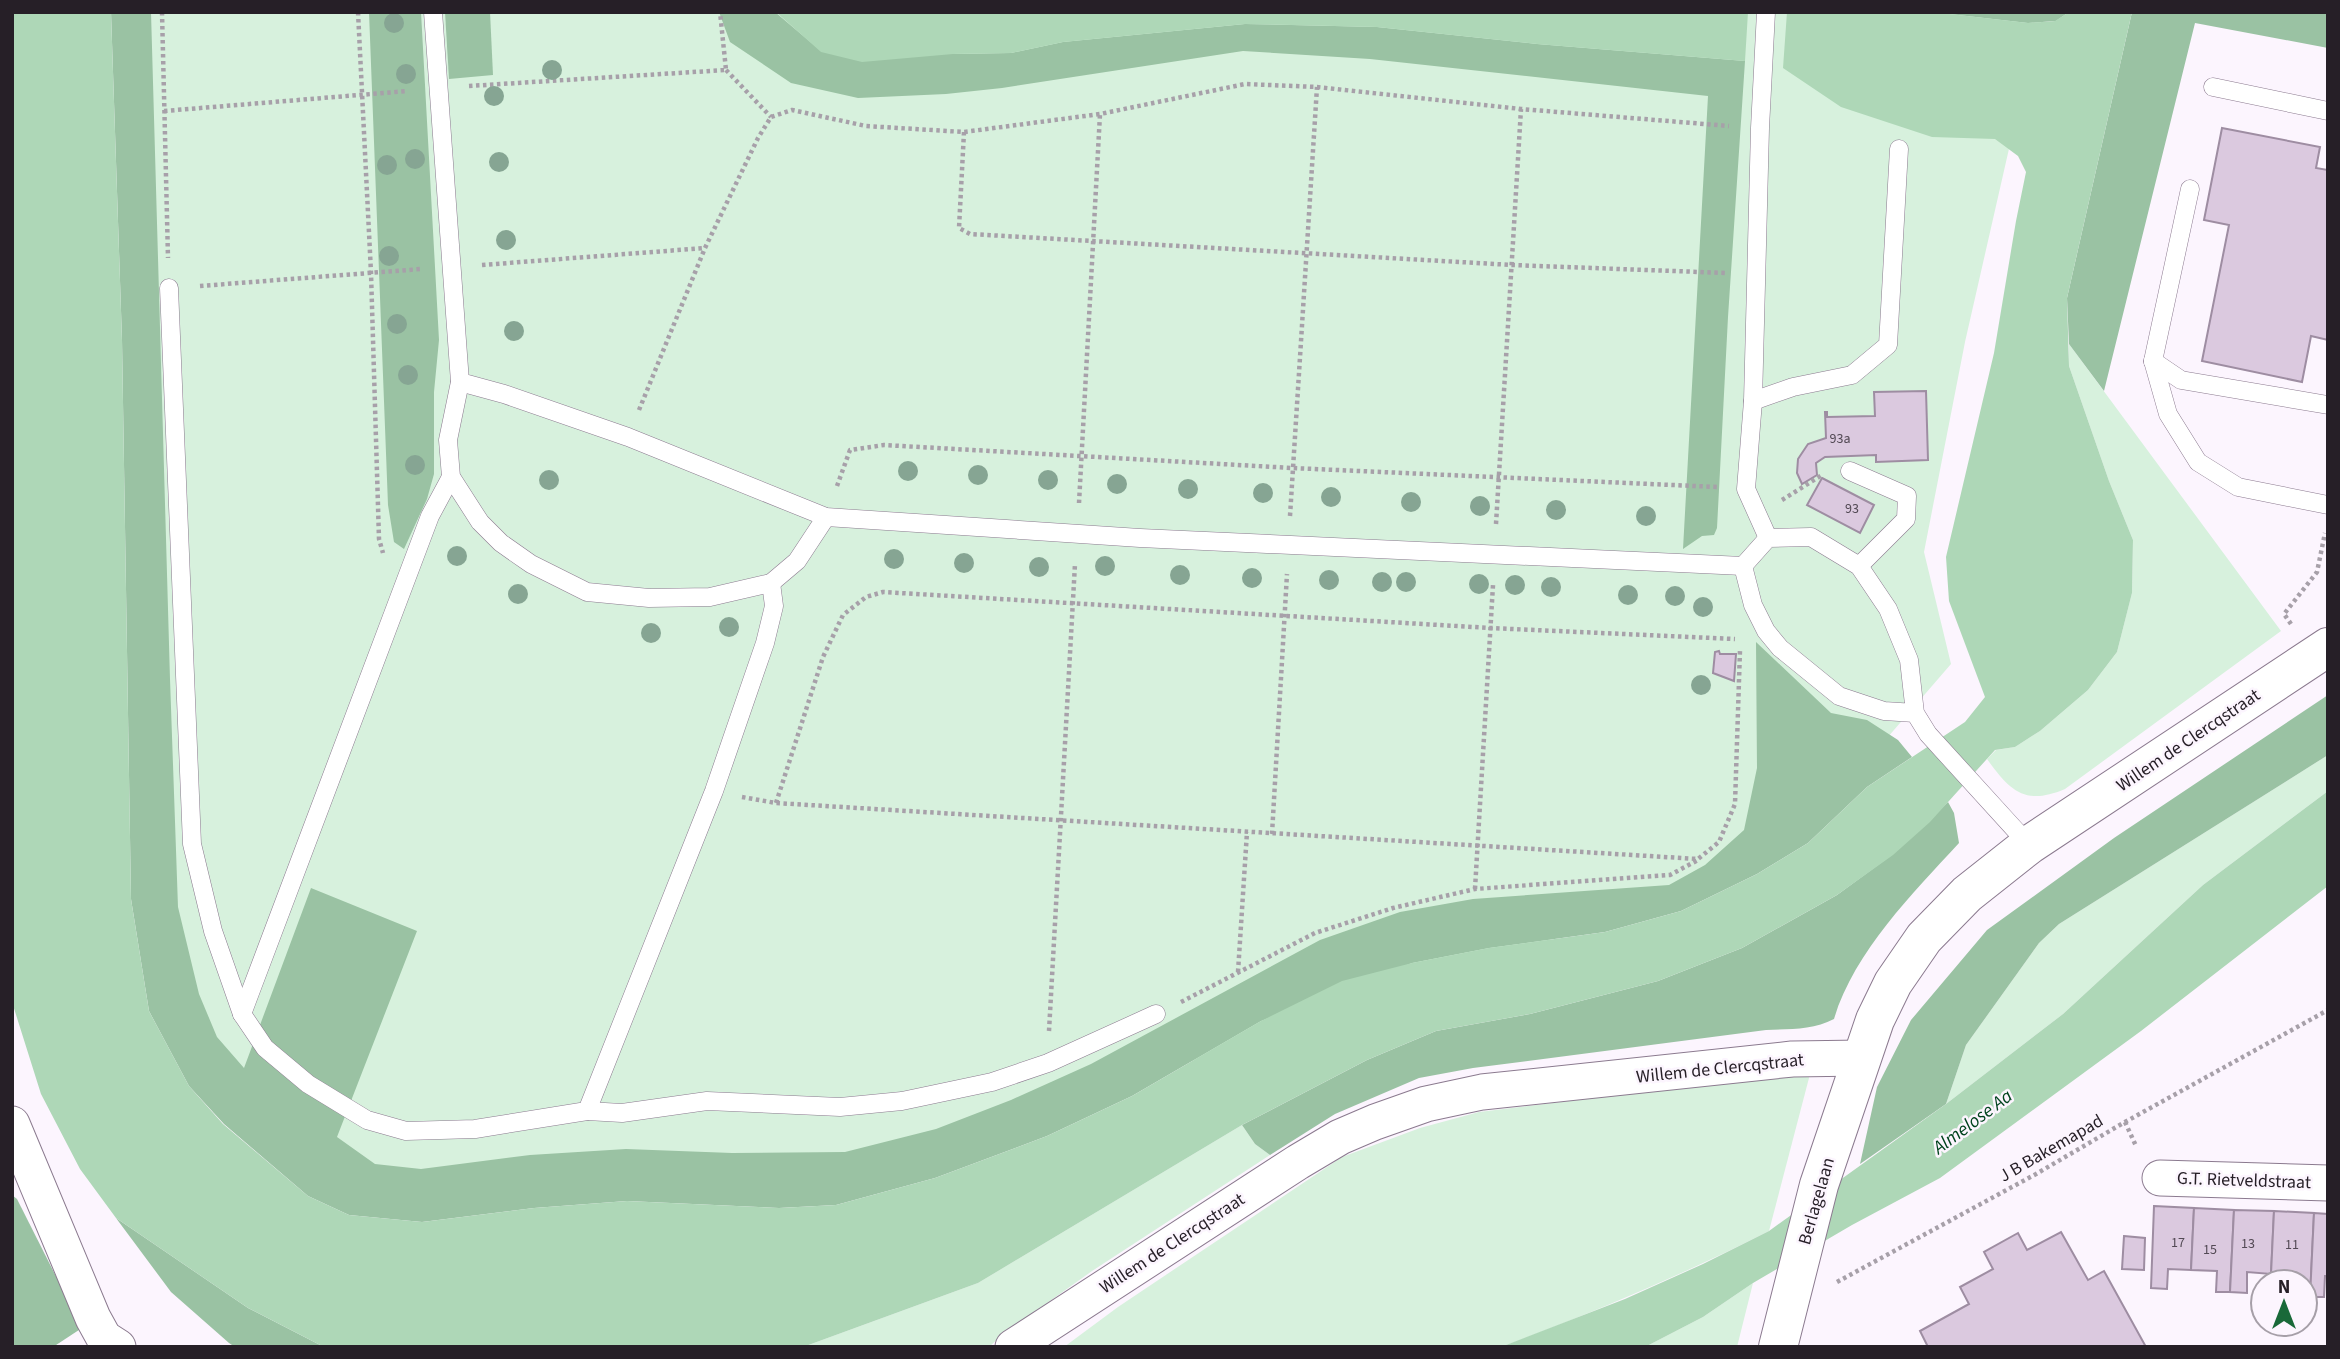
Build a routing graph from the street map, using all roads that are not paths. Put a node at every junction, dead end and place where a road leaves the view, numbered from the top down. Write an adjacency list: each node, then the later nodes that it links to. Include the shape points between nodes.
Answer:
1 (433, 12): 9 (lane)
2 (1766, 12): 10 (lane)
3 (2213, 87): 4 (lane)
4 (2328, 111)
5 (1899, 149): 10 (lane, via 1888,345 1852,375)
6 (2190, 189): 8 (lane)
7 (169, 288): 23 (lane, via 192,844 213,932)
8 (2153, 361): 11 (lane, via 2181,380); 14 (lane, via 2168,414 2198,462 2238,486)
9 (460, 382): 13 (lane, via 447,440); 15 (lane, via 628,437)
10 (1753, 401): 16 (lane, via 1746,489)
11 (2328, 405)
12 (1850, 471): 18 (lane, via 1907,496 1906,519)
13 (451, 477): 19 (lane, via 480,522 501,543 587,592 710,597); 23 (lane, via 410,566)
14 (2328, 506)
15 (826, 517): 17 (lane); 19 (lane, via 797,561)
16 (1768, 538): 17 (lane); 18 (lane, via 1811,537)
17 (1743, 566): 21 (lane, via 1753,606 1780,648 1839,696 1884,711)
18 (1859, 566): 21 (lane, via 1888,609 1909,660)
19 (771, 583): 26 (lane, via 774,606 765,643 713,791)
20 (2320, 652): 22 (street, Willem de Clercqstraat)
21 (1915, 713): 22 (lane, via 1928,734)
22 (2029, 845): 25 (street, Willem de Clercqstraat, via 1967,894 1924,939 1893,982)
23 (242, 1014): 26 (lane, via 265,1048 308,1084 367,1120 406,1131 475,1129)
24 (1156, 1014): 26 (lane, via 1048,1063 992,1082 902,1101 840,1107 707,1101 622,1113)
25 (1862, 1058): 31 (street, Willem de Clercqstraat, via 1792,1059 1482,1092 1426,1104 1340,1137); 32 (street, Berlagelaan, via 1819,1185)
26 (587, 1111)
27 (12, 1124): 30 (street)
28 (2160, 1178): 29 (street, G.T. Rietveldstraat)
29 (2328, 1183)
30 (103, 1344)
31 (1013, 1347)
32 (1778, 1347)

